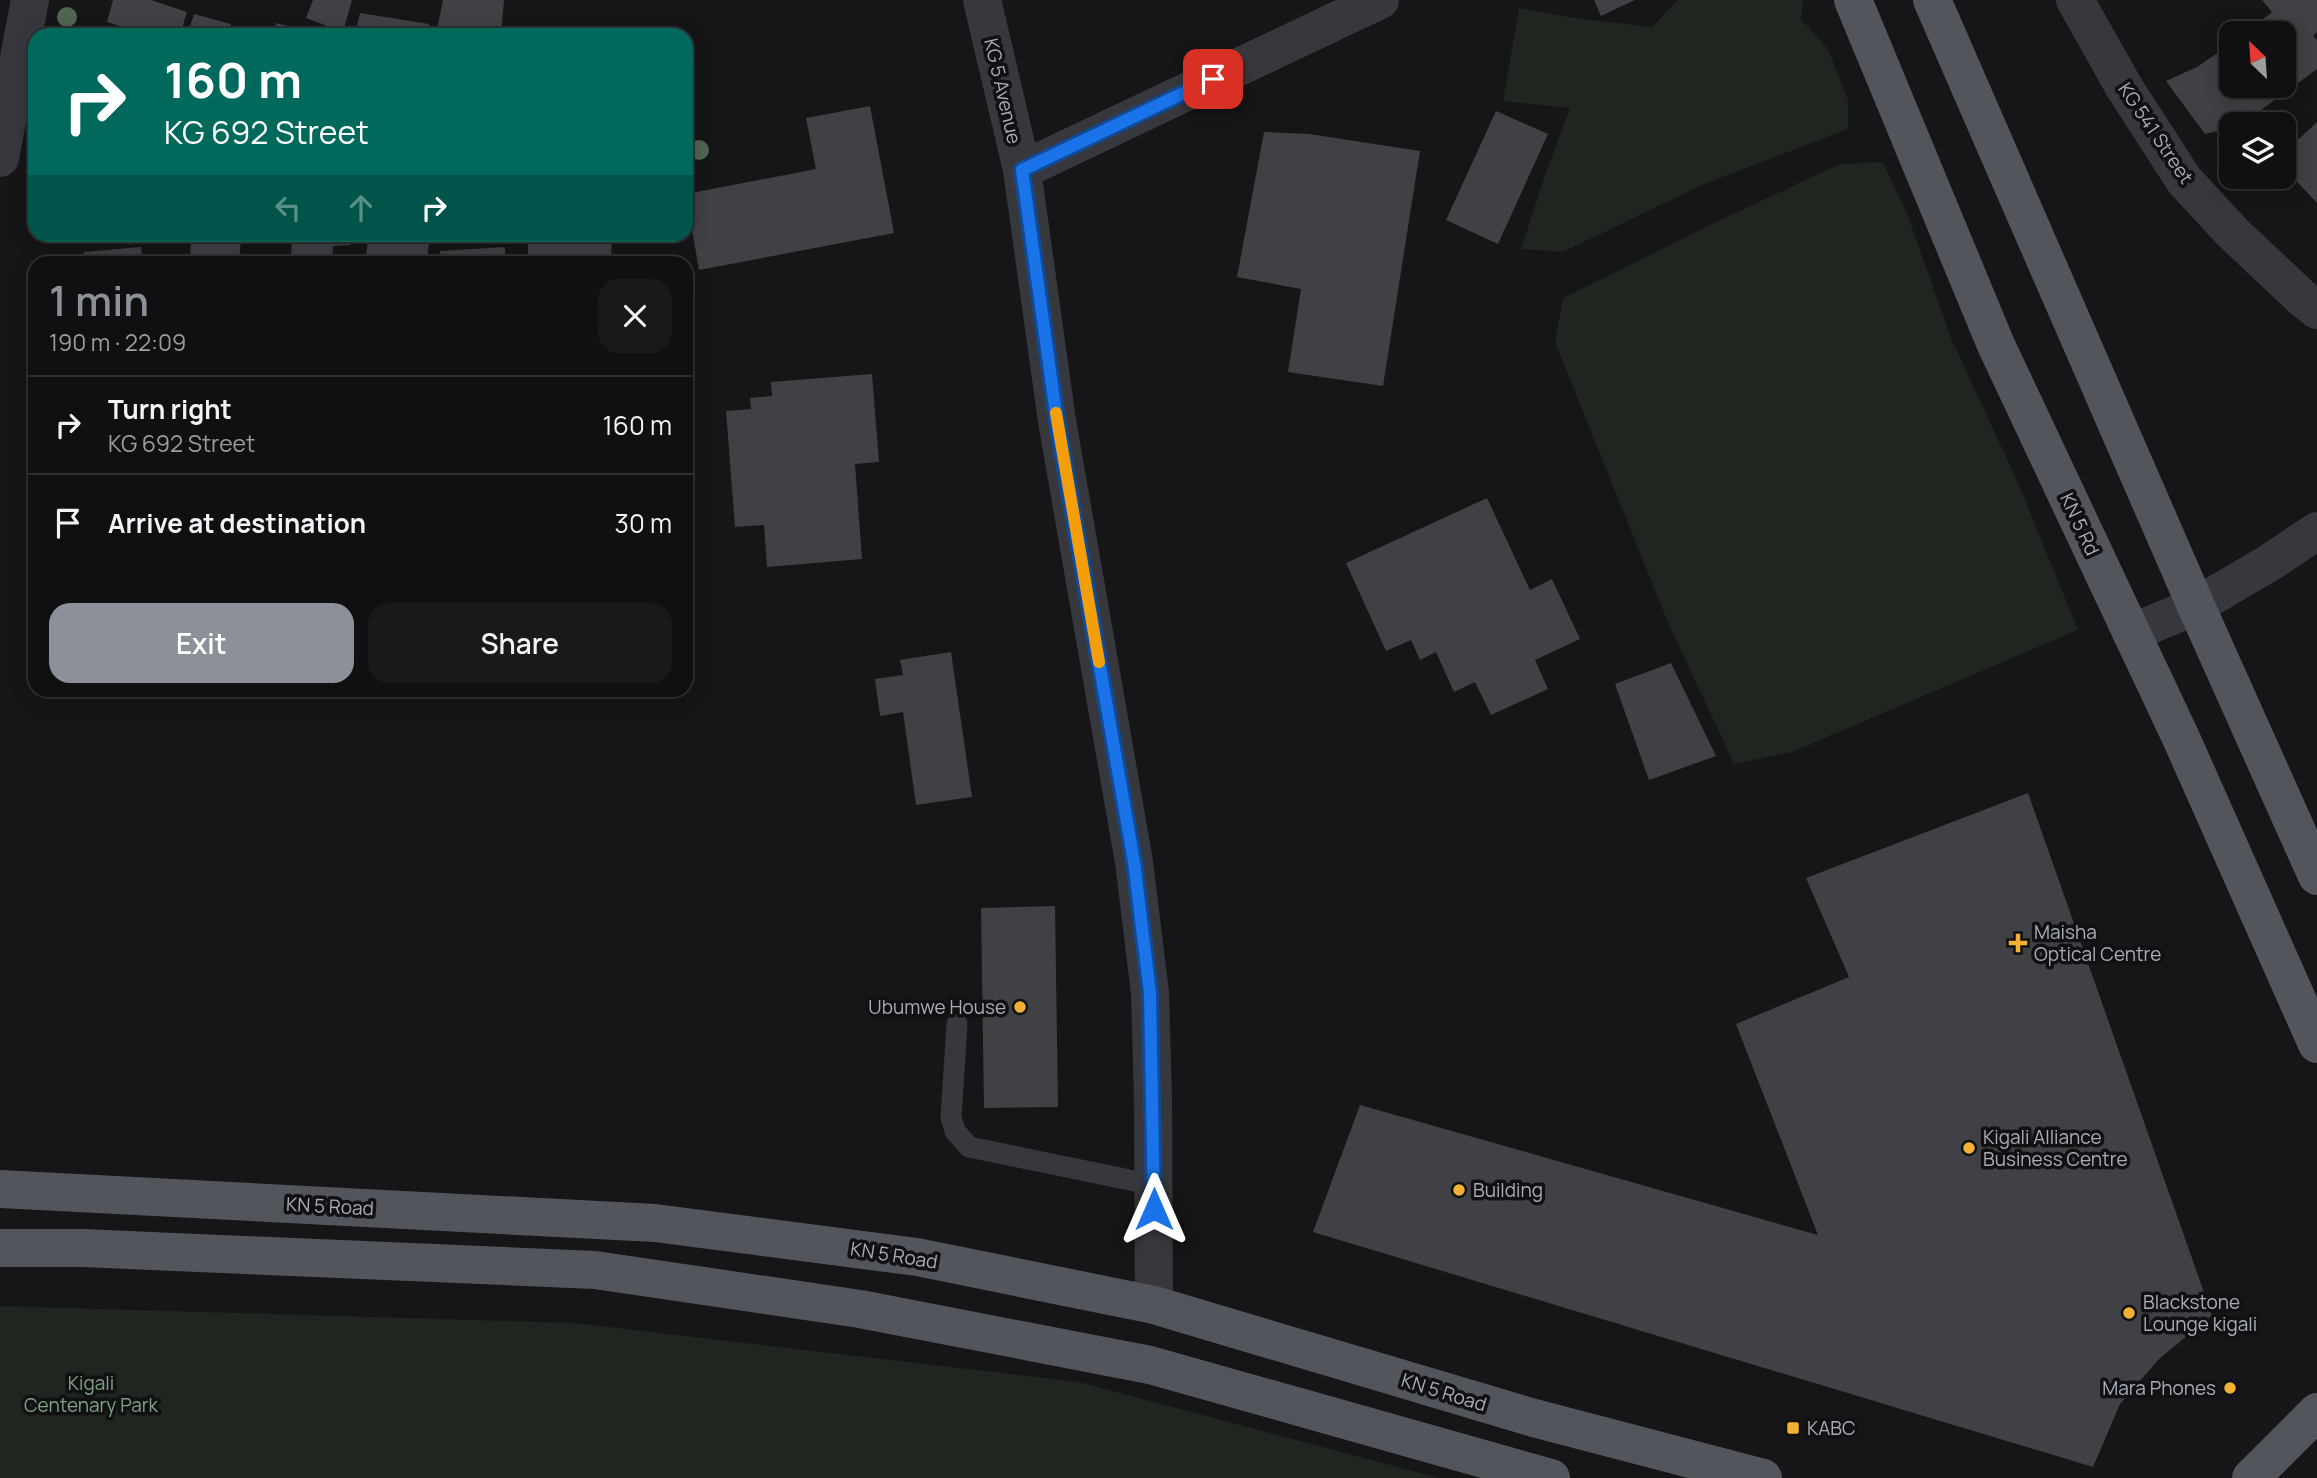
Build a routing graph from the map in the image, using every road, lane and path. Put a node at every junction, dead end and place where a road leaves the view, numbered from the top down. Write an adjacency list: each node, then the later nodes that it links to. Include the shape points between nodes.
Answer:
1 (30, 0): 7 (street)
2 (982, 0): 8 (street, KG 5 Avenue)
3 (1380, 0): 8 (street)
4 (1853, 0): 12 (main road, KN 5 Rd, via 1996,345)
5 (1932, 0): 11 (main road)
6 (2075, 0): 9 (street, KG 541 Street, via 2184,180 2232,232)
7 (0, 158)
8 (1022, 170): 16 (street, KG 5 Avenue, via 1057,421 1134,862 1150,993)
9 (2317, 310)
10 (2317, 531): 11 (street)
11 (2196, 606): 12 (street); 13 (main road)
12 (2131, 633): 15 (main road, KN 5 Rd)
13 (2317, 876)
14 (957, 1024): 16 (lane, via 951,1117 955,1131 970,1147)
15 (2317, 1044)
16 (1154, 1185): 19 (street, KG 5 Avenue)
17 (0, 1189): 19 (main road, KN 5 Road, via 655,1223 917,1256)
18 (0, 1248): 21 (main road, via 595,1270 860,1309 1150,1365)
19 (1154, 1305): 22 (main road, KN 5 Road, via 1534,1418)
20 (2317, 1412): 23 (main road)
21 (1550, 1478)
22 (1763, 1478)
23 (2251, 1478)

